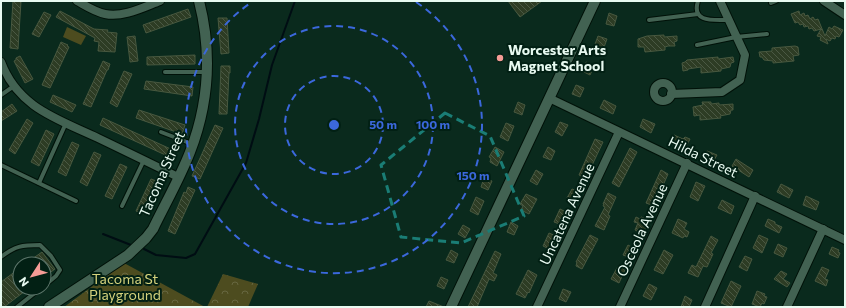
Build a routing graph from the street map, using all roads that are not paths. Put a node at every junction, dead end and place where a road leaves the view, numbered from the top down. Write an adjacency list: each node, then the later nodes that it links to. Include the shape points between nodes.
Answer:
1 (76, 1): 2 (street, via 99,12 114,14)
2 (160, 1)
3 (199, 1): 19 (street, Tacoma Street, via 207,45)
4 (596, 1): 23 (street)
5 (698, 1): 10 (lane)
6 (720, 1): 13 (street)
7 (776, 1): 9 (lane)
8 (824, 1): 11 (street)
9 (771, 3)
10 (698, 14): 12 (lane); 13 (lane, via 710,20)
11 (845, 15)
12 (649, 20)
13 (728, 20): 15 (street)
14 (766, 34): 15 (lane)
15 (736, 37): 16 (lane); 21 (street, via 745,56 740,80 722,92)
16 (697, 45)
17 (1, 62): 20 (street)
18 (165, 72): 19 (lane)
19 (208, 72): 27 (street, Tacoma Street, via 201,118)
20 (14, 86): 22 (lane); 24 (street, via 49,116)
21 (671, 94)
22 (1, 95)
23 (549, 98): 26 (street, Hilda Street); 45 (street)
24 (66, 123): 28 (street); 32 (lane)
25 (161, 132): 27 (lane)
26 (619, 132): 29 (street, Hilda Street); 46 (street, Uncatena Avenue)
27 (193, 144): 31 (street, Tacoma Street)
28 (144, 160): 31 (street); 35 (lane)
29 (688, 163): 33 (street, Hilda Street); 47 (street, Osceola Avenue)
30 (1, 165): 32 (lane)
31 (178, 177): 44 (street, Tacoma Street, via 153,229 141,243)
32 (39, 183): 34 (lane)
33 (755, 196): 36 (street, Hilda Street); 48 (street)
34 (76, 201)
35 (122, 206)
36 (824, 229): 37 (street, Hilda Street); 49 (street)
37 (845, 240)
38 (52, 256): 40 (lane, via 40,245 23,245)
39 (52, 256): 41 (lane, via 60,270)
40 (1, 257)
41 (52, 279)
42 (30, 296): 43 (lane)
43 (16, 307)
44 (49, 307)
45 (451, 307)
46 (537, 307)
47 (620, 307)
48 (705, 307)
49 (787, 307)

